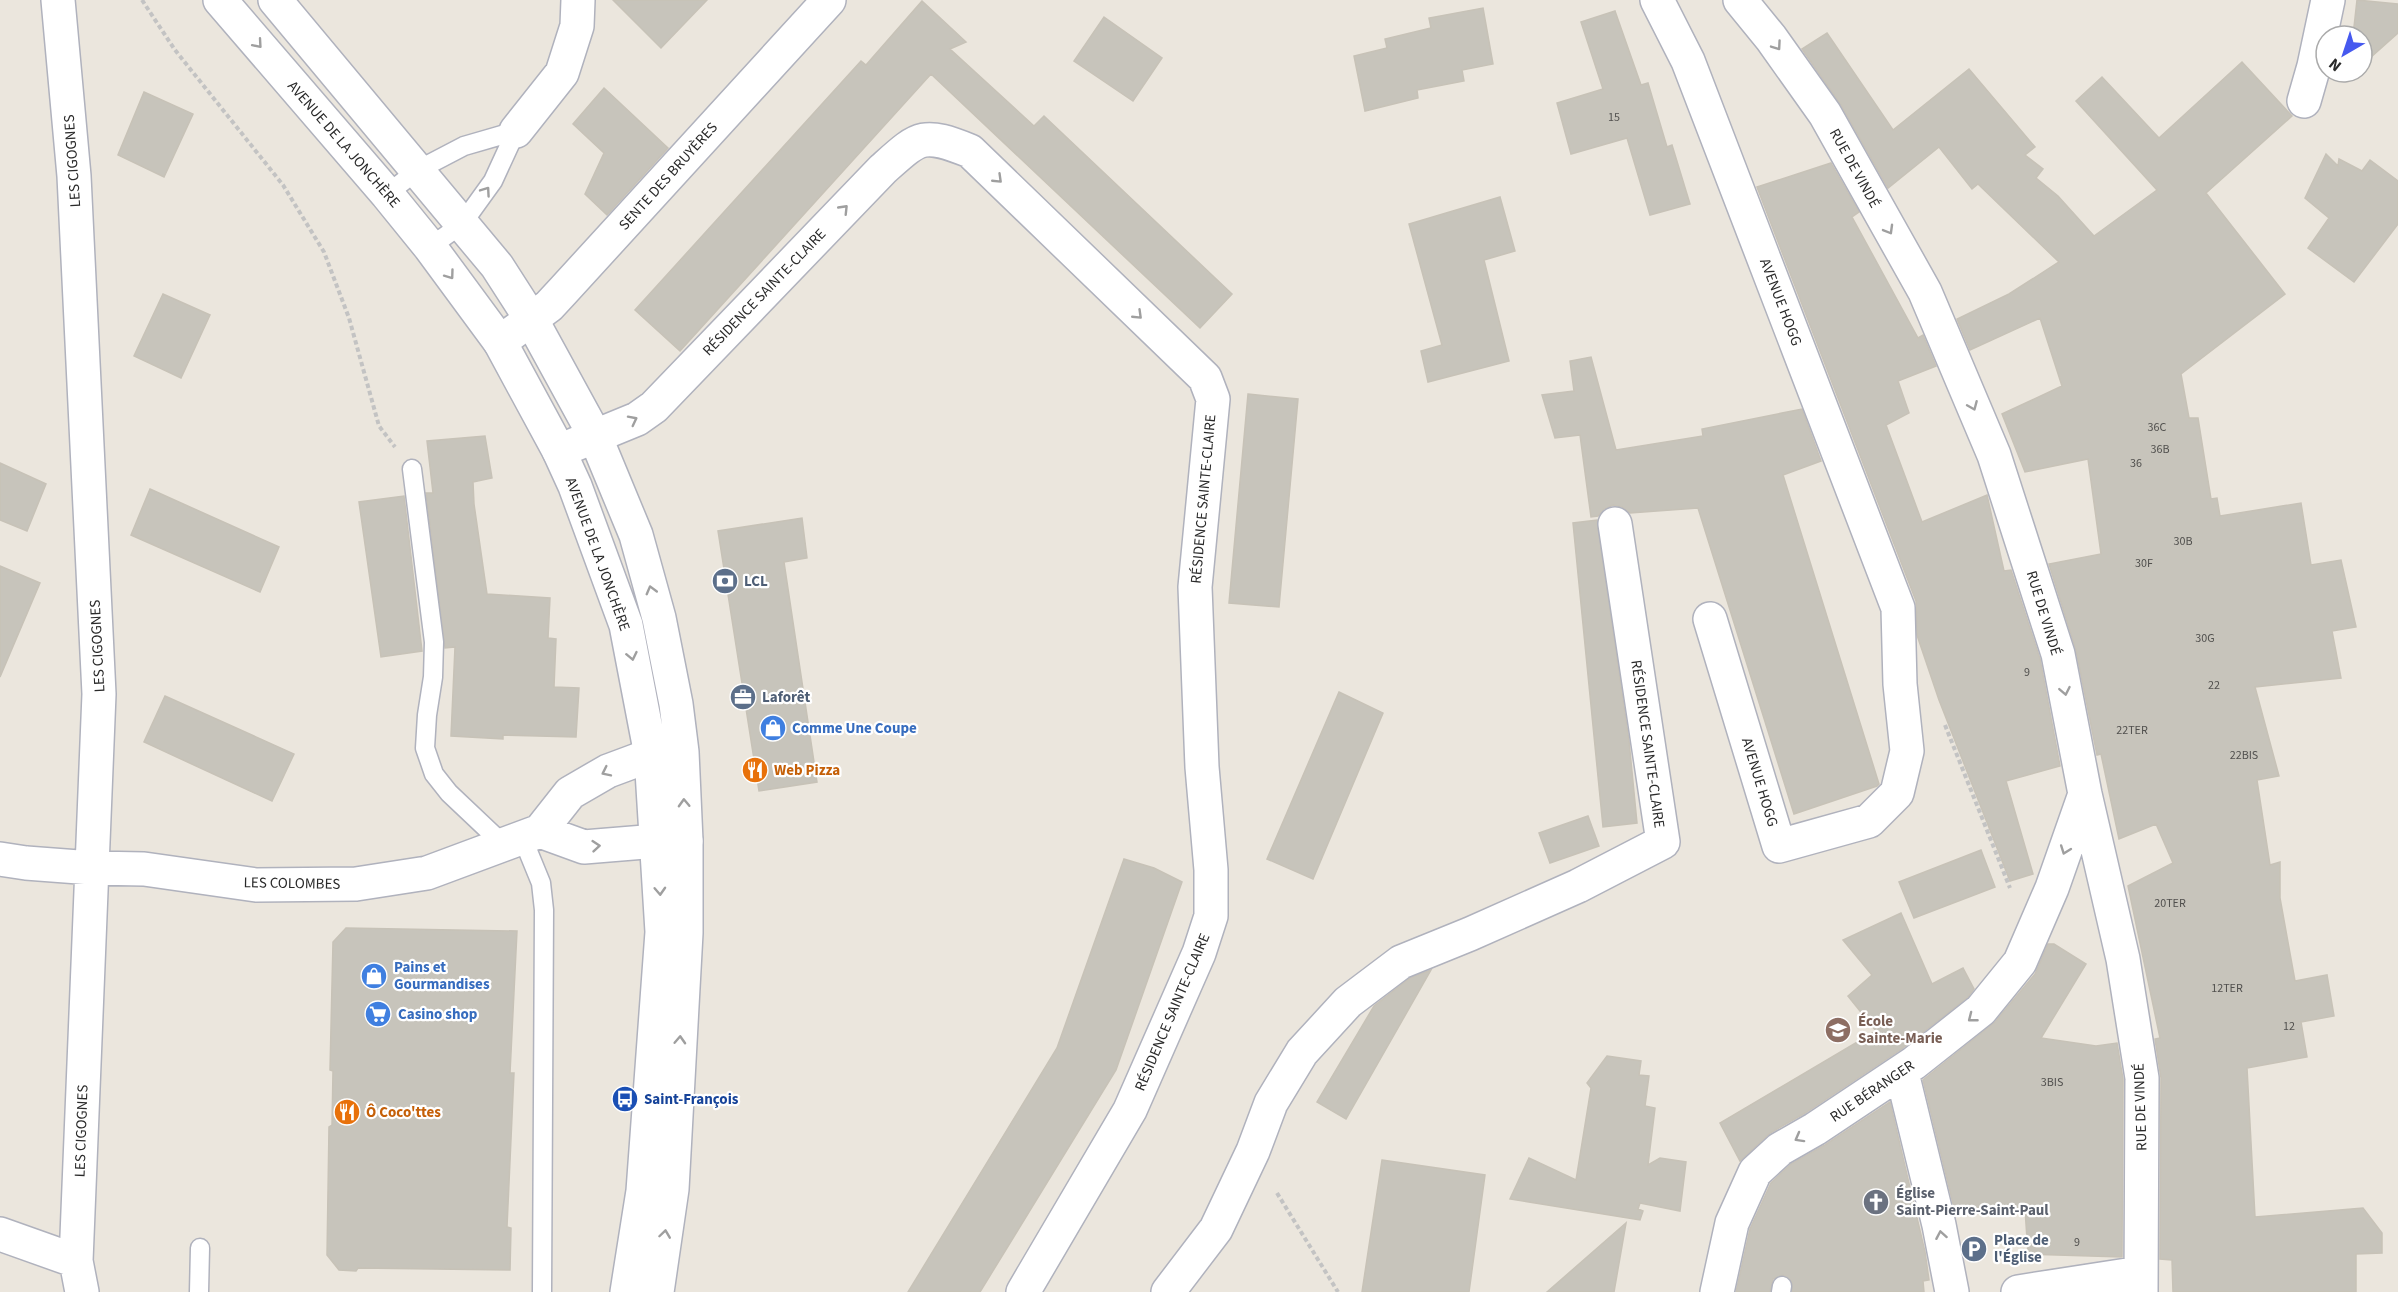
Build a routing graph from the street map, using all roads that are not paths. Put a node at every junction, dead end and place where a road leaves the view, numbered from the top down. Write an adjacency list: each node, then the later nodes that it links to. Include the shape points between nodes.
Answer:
1 (58, 0): 27 (street, LES CIGOGNES, via 74,176 99,694)
2 (220, 0): 12 (street, AVENUE DE LA JONCHÈRE, one-way to 12)
3 (275, 0): 11 (street, AVENUE DE LA JONCHÈRE)
4 (578, 0): 10 (street, via 577,26 562,73)
5 (829, 0): 15 (street, SENTE DES BRUYÈRES, via 562,292)
6 (1657, 0): 21 (street, AVENUE HOGG, via 1688,61 1898,608 1907,751 1897,793 1869,821 1779,846)
7 (1740, 0): 23 (street, RUE DE VINDÉ, one-way to 23, via 1825,114 1925,292 1994,455 2044,610 2058,654)
8 (2328, 0): 9 (street)
9 (2304, 101)
10 (516, 131): 11 (lane, via 464,146); 13 (lane, one-way to 10, via 493,182)
11 (418, 170): 12 (lane); 13 (street, AVENUE DE LA JONCHÈRE)
12 (387, 194): 14 (street, AVENUE DE LA JONCHÈRE)
13 (462, 224): 14 (lane); 15 (street, AVENUE DE LA JONCHÈRE, via 497,266)
14 (430, 247): 16 (street, AVENUE DE LA JONCHÈRE, one-way to 16)
15 (531, 319): 16 (street, SENTE DES BRUYÈRES); 17 (street, AVENUE DE LA JONCHÈRE)
16 (500, 342): 18 (street, AVENUE DE LA JONCHÈRE)
17 (596, 436): 18 (street, RÉSIDENCE SAINTE-CLAIRE); 22 (street, AVENUE DE LA JONCHÈRE, one-way to 17, via 676,704 658,618 636,535); 37 (street, RÉSIDENCE SAINTE-CLAIRE, one-way to 37, via 637,419 654,407 914,141 940,139 970,151 1205,378 1213,399 1195,587 1211,916 1199,953 1130,1110)
18 (559, 451): 22 (street, AVENUE DE LA JONCHÈRE, one-way to 22, via 626,625)
19 (412, 469): 24 (lane, via 434,642 425,748 434,774 449,793)
20 (1616, 524): 38 (street, RÉSIDENCE SAINTE-CLAIRE, via 1663,842 1578,886 1401,962 1348,1002 1302,1052 1271,1103 1216,1229)
21 (1710, 619)
22 (667, 754): 24 (street, one-way to 24, via 608,771 570,793); 25 (street, AVENUE DE LA JONCHÈRE)
23 (2085, 794): 28 (street, RUE BÉRANGER, one-way to 28, via 2020,962 1981,1010); 32 (street, RUE DE VINDÉ, via 2123,959 2142,1078)
24 (522, 838): 25 (street, one-way to 25, via 584,847); 27 (street, LES COLOMBES, via 427,873 356,884 256,885 144,869); 34 (lane, via 541,883 544,910)
25 (671, 841): 35 (street, AVENUE DE LA JONCHÈRE, one-way to 35, via 643,1191); 36 (street, AVENUE DE LA JONCHÈRE, one-way to 25, via 672,1189 686,933)
26 (0, 859): 27 (street, LES COLOMBES)
27 (92, 868): 31 (street, LES CIGOGNES)
28 (1902, 1073): 39 (street, RUE BÉRANGER, one-way to 39, via 1780,1149 1755,1172 1732,1223); 40 (street, one-way to 28)
29 (0, 1234): 31 (street)
30 (200, 1248): 33 (lane)
31 (79, 1277)
32 (2140, 1283): 41 (street)
33 (199, 1292)
34 (542, 1292)
35 (627, 1292)
36 (657, 1292)
37 (1023, 1292)
38 (1168, 1292)
39 (1717, 1292)
40 (1952, 1292)
41 (2018, 1292)

